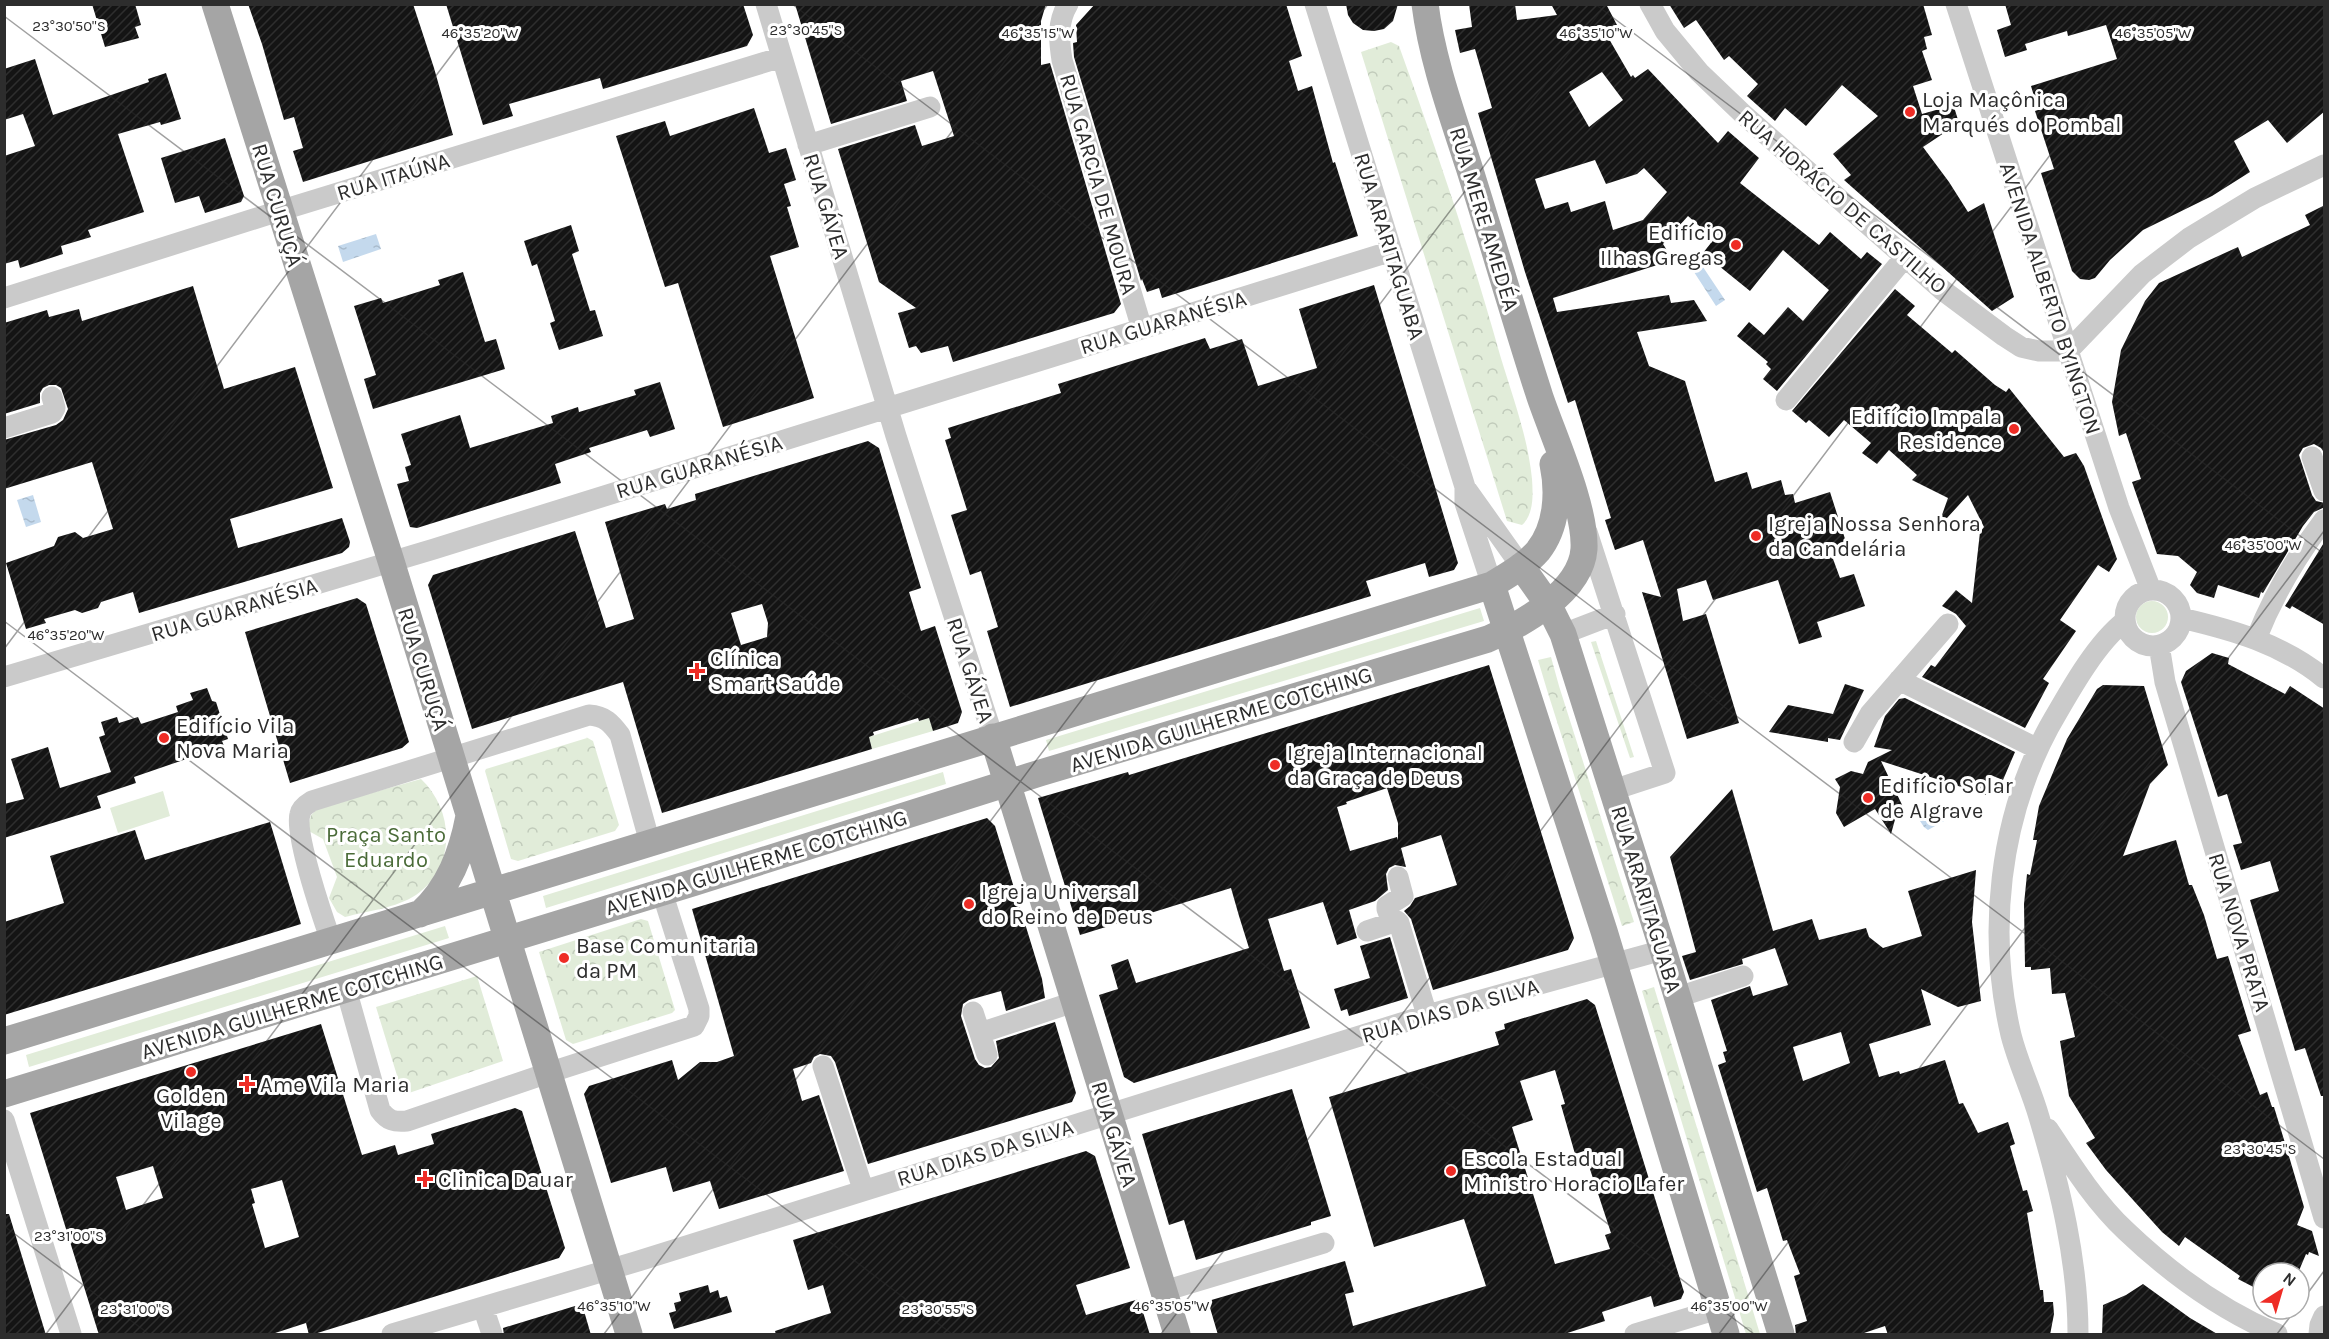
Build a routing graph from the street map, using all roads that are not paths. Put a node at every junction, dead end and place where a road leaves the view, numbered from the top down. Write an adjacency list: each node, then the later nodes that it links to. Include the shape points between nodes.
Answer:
1 (215, 4): 12 (main road, RUA CURUÇÁ)
2 (766, 4): 8 (street, RUA GÁVEA)
3 (1068, 4): 16 (street, RUA GARCIA DE MOURA, via 1059,32 1062,60)
4 (1315, 4): 13 (street, RUA ARARITAGUABA)
5 (1425, 4): 22 (main road, RUA MERE AMEDÉA, via 1444,87)
6 (1650, 4): 14 (street, RUA HORÁCIO DE CASTILHO, via 1665,31 1699,72)
7 (1963, 6): 17 (street, AVENIDA ALBERTO BYINGTON)
8 (782, 57): 10 (street, RUA GÁVEA); 12 (street, RUA ITAÚNA)
9 (930, 107): 10 (street)
10 (808, 145): 20 (street, RUA GÁVEA)
11 (2325, 165): 17 (street, via 2255,198 2189,238 2142,274)
12 (279, 211): 15 (street, RUA ITAÚNA); 28 (main road, RUA CURUÇÁ)
13 (1392, 251): 16 (street, RUA GUARANÉSIA); 24 (street, RUA ARARITAGUABA)
14 (1905, 257): 17 (street, RUA HORÁCIO DE CASTILHO, via 1950,296 2021,346 2039,351); 19 (street)
15 (4, 298)
16 (1142, 329): 20 (street, RUA GUARANÉSIA)
17 (2068, 351): 31 (street, AVENIDA ALBERTO BYINGTON, via 2119,508)
18 (52, 397): 21 (street, via 52,413)
19 (1786, 400)
20 (888, 408): 28 (street, RUA GUARANÉSIA); 44 (street, RUA GÁVEA)
21 (4, 428)
22 (1552, 431): 26 (main road, RUA MERE AMEDÉA); 29 (main road, RUA MERE AMEDÉA, via 1549,446 1557,495 1549,532)
23 (2312, 457): 25 (street)
24 (1464, 487): 29 (street, RUA ARARITAGUABA); 30 (street, RUA ARARITAGUABA, via 1465,503)
25 (2325, 491)
26 (1581, 514): 32 (main road, RUA MERE AMEDÉA, via 1584,550 1580,561 1571,579); 33 (street)
27 (2325, 520): 39 (street, via 2280,586)
28 (391, 561): 41 (street, RUA GUARANÉSIA); 47 (main road, RUA CURUÇÁ)
29 (1521, 566): 30 (main road, RUA MERE AMEDÉA); 32 (main road, RUA ARARITAGUABA)
30 (1492, 585): 37 (main road, RUA ARARITAGUABA); 44 (main road)
31 (2151, 590): 34 (street, via 2175,601); 35 (street, via 2128,604)
32 (1548, 604): 37 (main road, RUA MERE AMEDÉA); 38 (main road, RUA ARARITAGUABA)
33 (1615, 614): 38 (street); 49 (street, via 1665,773)
34 (2181, 618): 39 (street); 40 (street, via 2175,636)
35 (2125, 621): 40 (street, via 2133,638); 46 (street, via 2089,662)
36 (1948, 624): 43 (street)
37 (1508, 630): 48 (main road, AVENIDA GUILHERME COTCHING); 61 (main road, RUA ARARITAGUABA)
38 (1563, 634): 49 (main road, RUA ARARITAGUABA)
39 (2256, 639): 42 (street, via 2299,659)
40 (2159, 645): 78 (street, RUA NOVA PRATA, via 2165,682)
41 (4, 677)
42 (2325, 678)
43 (1899, 680): 45 (street, via 1870,714); 46 (street)
44 (993, 737): 48 (main road, RUA GÁVEA); 51 (main road)
45 (1854, 742)
46 (2038, 749): 75 (street, via 2015,810 1998,924 2011,1036)
47 (452, 758): 50 (main road, RUA CURUÇÁ); 51 (street, via 589,715 601,716 620,735); 59 (street, via 312,801 300,812 300,836)
48 (1007, 784): 54 (main road, AVENIDA GUILHERME COTCHING); 65 (main road, RUA GÁVEA)
49 (1613, 790): 60 (main road, RUA ARARITAGUABA)
50 (469, 815): 53 (main road, RUA CURUÇÁ); 55 (main road, via 459,860 432,903)
51 (650, 843): 53 (main road)
52 (1398, 877): 56 (street, via 1403,896 1387,907)
53 (493, 891): 55 (main road); 58 (main road, RUA CURUÇÁ)
54 (662, 892): 58 (main road, AVENIDA GUILHERME COTCHING); 72 (street, via 699,1009 698,1021 694,1026)
55 (420, 914): 59 (main road)
56 (1392, 922): 57 (street); 67 (street, via 1399,923)
57 (1367, 931)
58 (508, 940): 63 (main road, AVENIDA GUILHERME COTCHING); 72 (main road, RUA CURUÇÁ)
59 (331, 941): 69 (main road)
60 (1663, 950): 61 (street, RUA DIAS DA SILVA); 64 (main road, RUA ARARITAGUABA)
61 (1614, 965): 67 (street, RUA DIAS DA SILVA); 83 (main road, RUA ARARITAGUABA)
62 (1743, 976): 64 (street)
63 (346, 989): 72 (street, via 377,1101 392,1121 407,1121); 73 (main road, AVENIDA GUILHERME COTCHING)
64 (1678, 997): 92 (main road, RUA ARARITAGUABA)
65 (1074, 1002): 68 (street); 74 (main road, RUA GÁVEA)
66 (973, 1012): 68 (street)
67 (1428, 1015): 74 (street, RUA DIAS DA SILVA)
68 (980, 1033): 70 (street)
69 (4, 1041)
70 (987, 1055)
71 (823, 1066): 77 (street)
72 (548, 1073): 80 (main road, RUA CURUÇÁ)
73 (4, 1094)
74 (1109, 1113): 77 (street, RUA DIAS DA SILVA); 81 (main road, RUA GÁVEA)
75 (2039, 1116): 93 (street, via 2068,1230); 94 (street, via 2077,1173 2125,1230 2194,1288)
76 (4, 1120): 85 (street)
77 (863, 1189): 80 (street, RUA DIAS DA SILVA)
78 (2325, 1218)
79 (1324, 1243): 81 (street)
80 (610, 1269): 82 (street, RUA DIAS DA SILVA); 88 (main road, RUA CURUÇÁ)
81 (1164, 1291): 89 (main road, RUA GÁVEA)
82 (483, 1307): 86 (street, RUA DIAS DA SILVA); 87 (street)
83 (1718, 1309): 90 (street); 91 (main road, RUA ARARITAGUABA)
84 (2325, 1316): 95 (street)
85 (71, 1335)
86 (392, 1335)
87 (492, 1335)
88 (629, 1335)
89 (1178, 1335)
90 (1635, 1335)
91 (1726, 1335)
92 (1781, 1335)
93 (2078, 1335)
94 (2277, 1335)
95 (2319, 1335)

